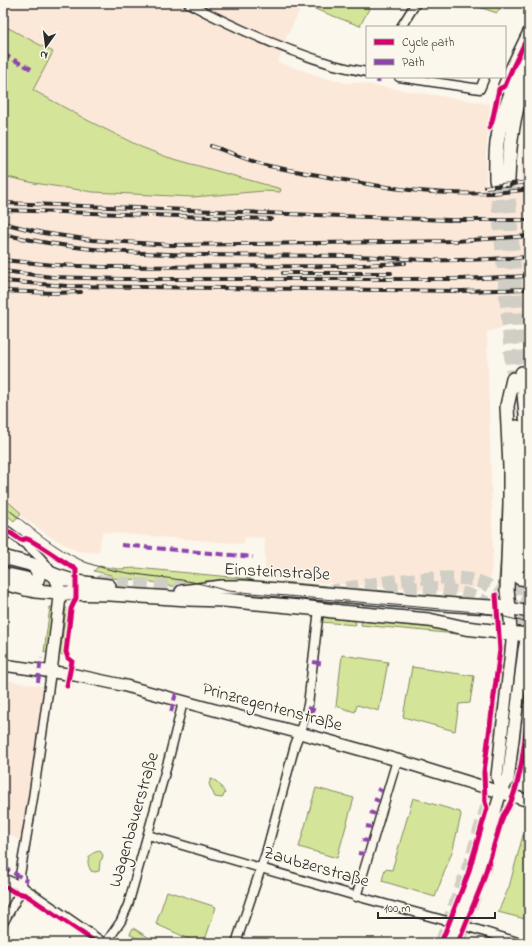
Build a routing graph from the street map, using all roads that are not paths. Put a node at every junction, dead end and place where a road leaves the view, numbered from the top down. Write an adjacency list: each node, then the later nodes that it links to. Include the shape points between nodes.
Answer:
1 (188, 3): 6 (street, via 256,36 335,65)
2 (416, 3): 3 (street)
3 (402, 26)
4 (529, 34): 12 (main road, via 505,86 496,123)
5 (529, 56): 12 (main road, via 518,76)
6 (366, 72)
7 (529, 75): 11 (main road, via 517,107)
8 (406, 78): 9 (street, via 480,89)
9 (485, 78)
10 (529, 98): 11 (main road)
11 (514, 125): 12 (main road, via 502,180)
12 (498, 137)
13 (517, 377): 14 (main road); 15 (main road); 19 (main road, via 508,406)
14 (529, 396)
15 (529, 447)
16 (3, 528): 21 (street, via 43,560)
17 (3, 557): 22 (main road, Einsteinstraße)
18 (3, 566): 22 (main road)
19 (514, 567): 23 (main road, via 520,578); 26 (main road, via 507,590)
20 (3, 574): 22 (main road)
21 (54, 575): 22 (main road, Einsteinstraße); 25 (main road); 26 (main road, Einsteinstraße, via 84,583 174,592 242,587)
22 (28, 576): 24 (main road, Einsteinstraße); 25 (main road, Einsteinstraße)
23 (529, 579)
24 (3, 584)
25 (60, 593): 27 (main road, Einsteinstraße, via 224,600); 32 (main road)
26 (509, 608): 28 (main road, Einsteinstraße); 29 (main road)
27 (319, 609): 29 (main road, Einsteinstraße, via 429,620 465,628); 34 (street, via 308,705)
28 (529, 612)
29 (511, 633): 30 (main road, Einsteinstraße); 36 (main road, via 497,776)
30 (528, 634): 36 (main road, via 508,780)
31 (3, 666): 32 (main road, Prinzregentenstraße)
32 (51, 672): 33 (main road, Prinzregentenstraße, via 122,685); 41 (street, via 20,874)
33 (183, 702): 34 (main road, Prinzregentenstraße); 38 (street, Wagenbauerstraße)
34 (300, 732): 35 (main road, Prinzregentenstraße); 39 (street)
35 (397, 760): 36 (main road, Prinzregentenstraße); 42 (street)
36 (501, 792): 37 (main road, Prinzregentenstraße); 44 (main road)
37 (529, 801)
38 (148, 835): 39 (street, Zaubzerstraße); 45 (street, Wagenbauerstraße, via 128,905 121,921)
39 (261, 868): 42 (street, Zaubzerstraße); 46 (street)
40 (3, 878): 41 (street)
41 (23, 887): 43 (street); 45 (street)
42 (356, 897): 44 (street, Zaubzerstraße)
43 (3, 923)
44 (458, 924): 47 (main road); 48 (street, Zaubzerstraße)
45 (105, 943)
46 (236, 943)
47 (450, 943)
48 (521, 943)

